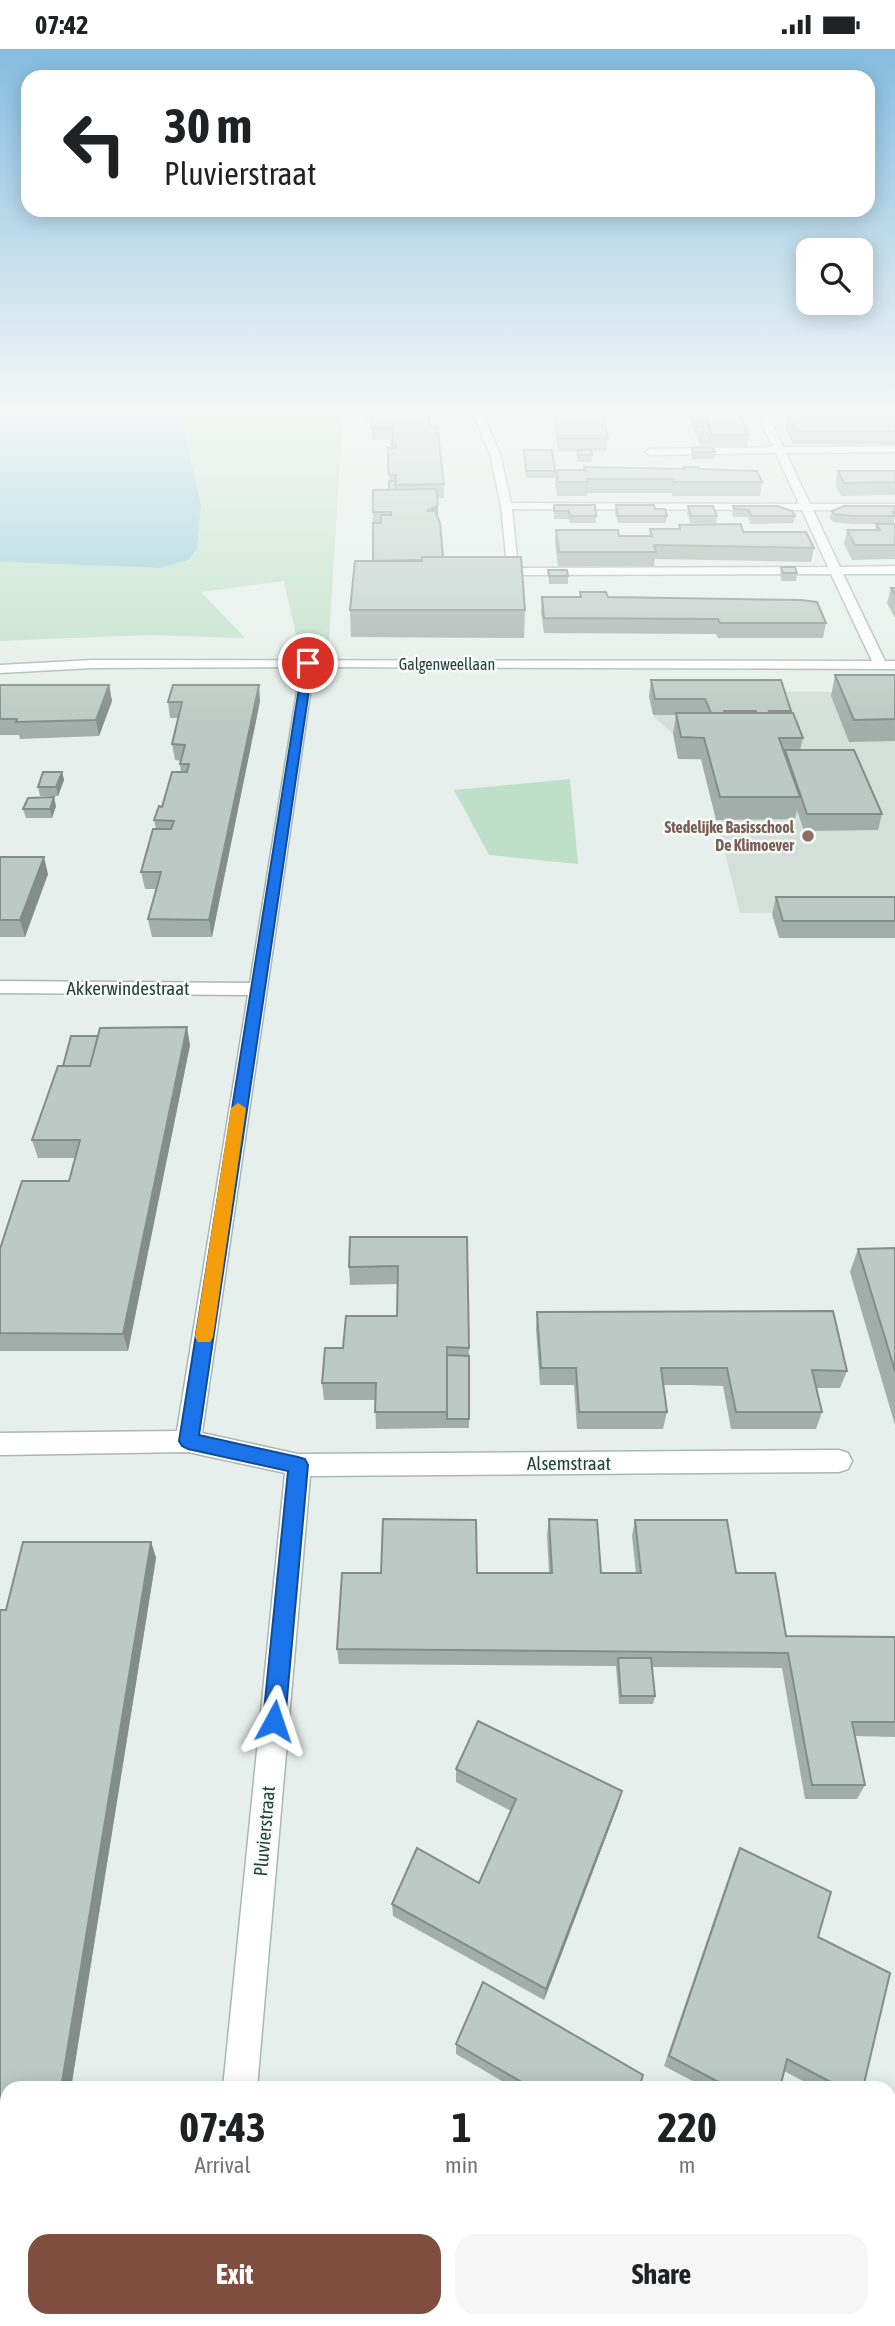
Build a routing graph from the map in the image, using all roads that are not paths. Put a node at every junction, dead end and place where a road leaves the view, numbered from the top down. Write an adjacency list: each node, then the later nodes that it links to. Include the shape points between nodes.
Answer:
1 (507, 517): 3 (street, via 512,572)
2 (811, 517): 3 (street)
3 (835, 570): 4 (street); 6 (street)
4 (895, 570)
5 (308, 663): 6 (street, Galgenweellaan); 8 (street, Galgenweellaan); 10 (street)
6 (880, 665): 7 (street, Galgenweellaan)
7 (895, 665)
8 (0, 669)
9 (0, 987): 10 (street, Akkerwindestraat)
10 (256, 989): 11 (street)
11 (188, 1441): 12 (street); 14 (street)
12 (0, 1444)
13 (839, 1461): 14 (street, Alsemstraat)
14 (298, 1465): 15 (street, Pluvierstraat)
15 (241, 2081)

